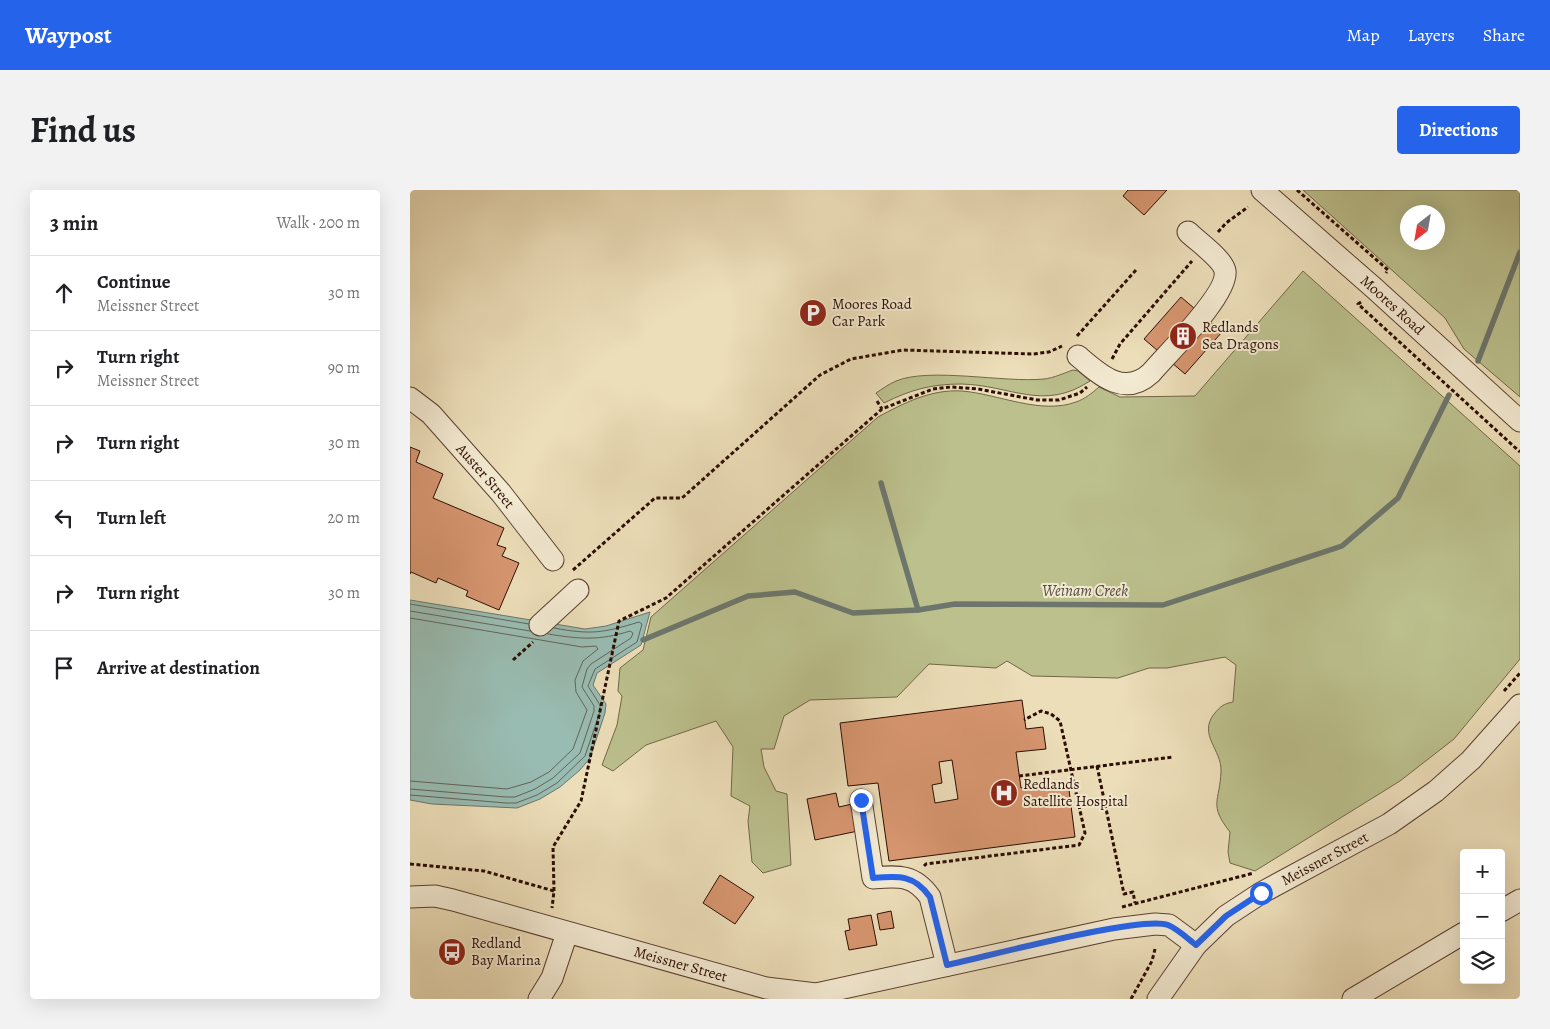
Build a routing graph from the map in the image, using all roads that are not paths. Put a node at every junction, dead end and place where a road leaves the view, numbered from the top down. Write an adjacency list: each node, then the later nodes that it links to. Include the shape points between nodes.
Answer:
1 (1262, 190): 5 (street, Moores Road)
2 (1188, 232): 3 (street, via 1222,263 1225,271 1222,288 1146,377 1120,383 1102,377)
3 (1074, 346)
4 (410, 398): 6 (street, Auster Street, via 431,414 501,493)
5 (1513, 414)
6 (553, 560)
7 (578, 590): 8 (street)
8 (540, 626)
9 (1520, 705): 16 (street, Meissner Street, via 1471,760 1436,791 1389,824 1261,893 1226,916)
10 (861, 800): 17 (street, via 873,878 901,876 923,888 930,897)
11 (410, 897): 14 (street, Meissner Street, via 435,896)
12 (1520, 900): 13 (street)
13 (1505, 909)
14 (567, 933): 18 (street, Meissner Street); 19 (street, via 552,978)
15 (1460, 935): 21 (street)
16 (1196, 945): 17 (street, Meissner Street, via 1169,925 1155,924 1114,929); 20 (street)
17 (947, 965): 18 (street, Meissner Street, via 816,994)
18 (788, 995)
19 (539, 999)
20 (1158, 999)
21 (1353, 999)

